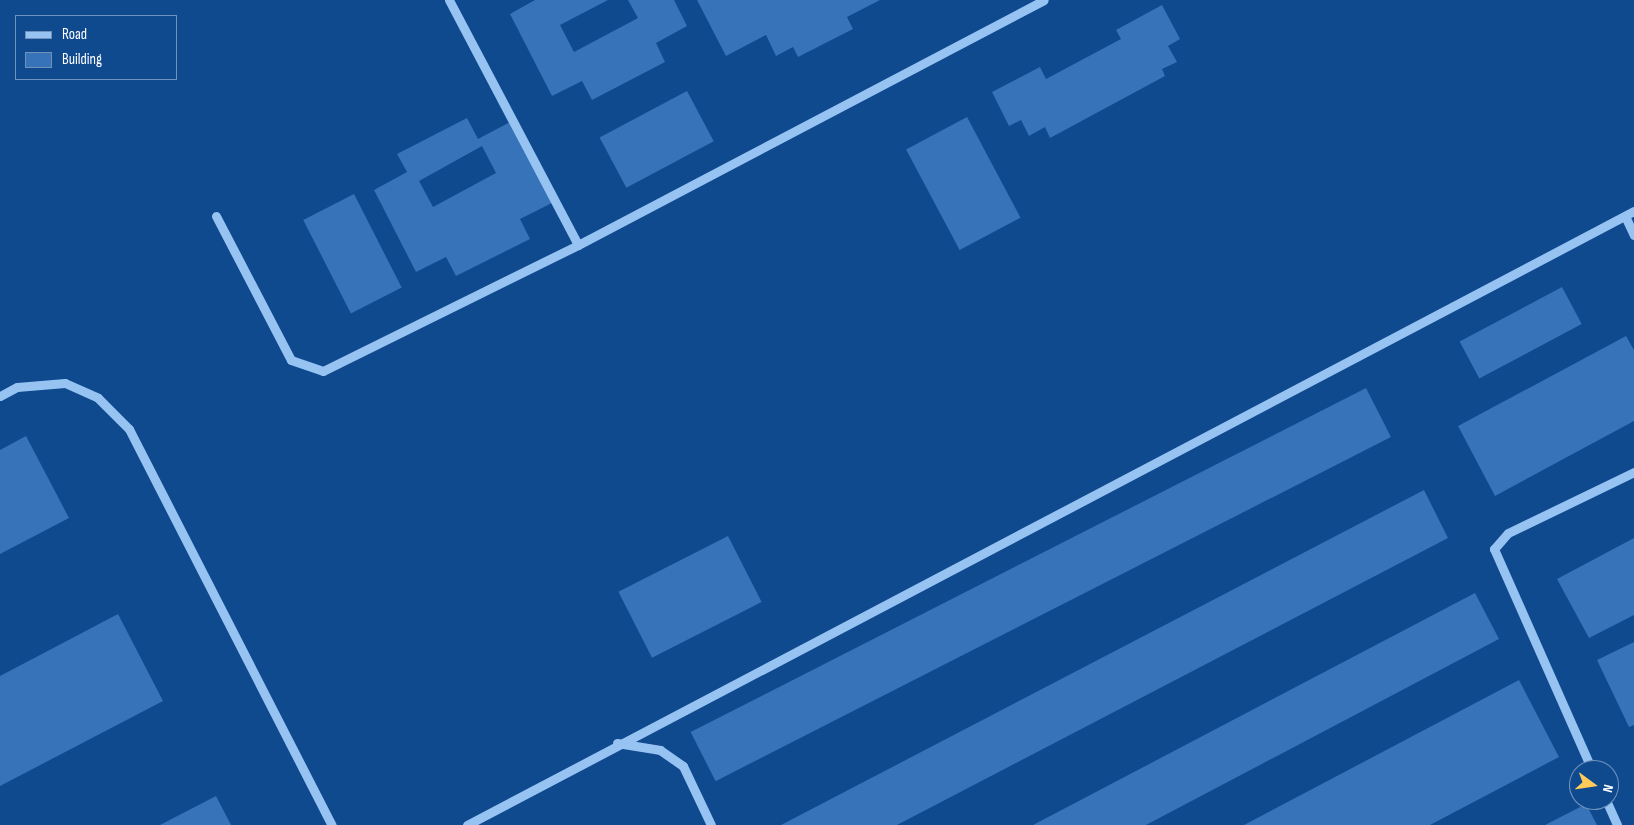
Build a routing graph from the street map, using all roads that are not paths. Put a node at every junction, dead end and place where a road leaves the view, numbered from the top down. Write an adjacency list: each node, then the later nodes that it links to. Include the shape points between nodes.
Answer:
1 (449, 0): 7 (lane)
2 (1044, 0): 7 (lane)
3 (1634, 212): 5 (lane)
4 (216, 216): 7 (lane, via 291,360 323,371)
5 (1625, 216): 6 (lane); 10 (lane)
6 (1634, 235)
7 (578, 245)
8 (0, 396): 13 (lane, via 17,387 65,383 98,398 129,430)
9 (1634, 472): 11 (lane, via 1508,533 1494,549)
10 (617, 743): 14 (lane); 15 (lane, via 660,750 683,766)
11 (1588, 760)
12 (1610, 810): 16 (lane)
13 (332, 825)
14 (467, 825)
15 (711, 825)
16 (1617, 825)

